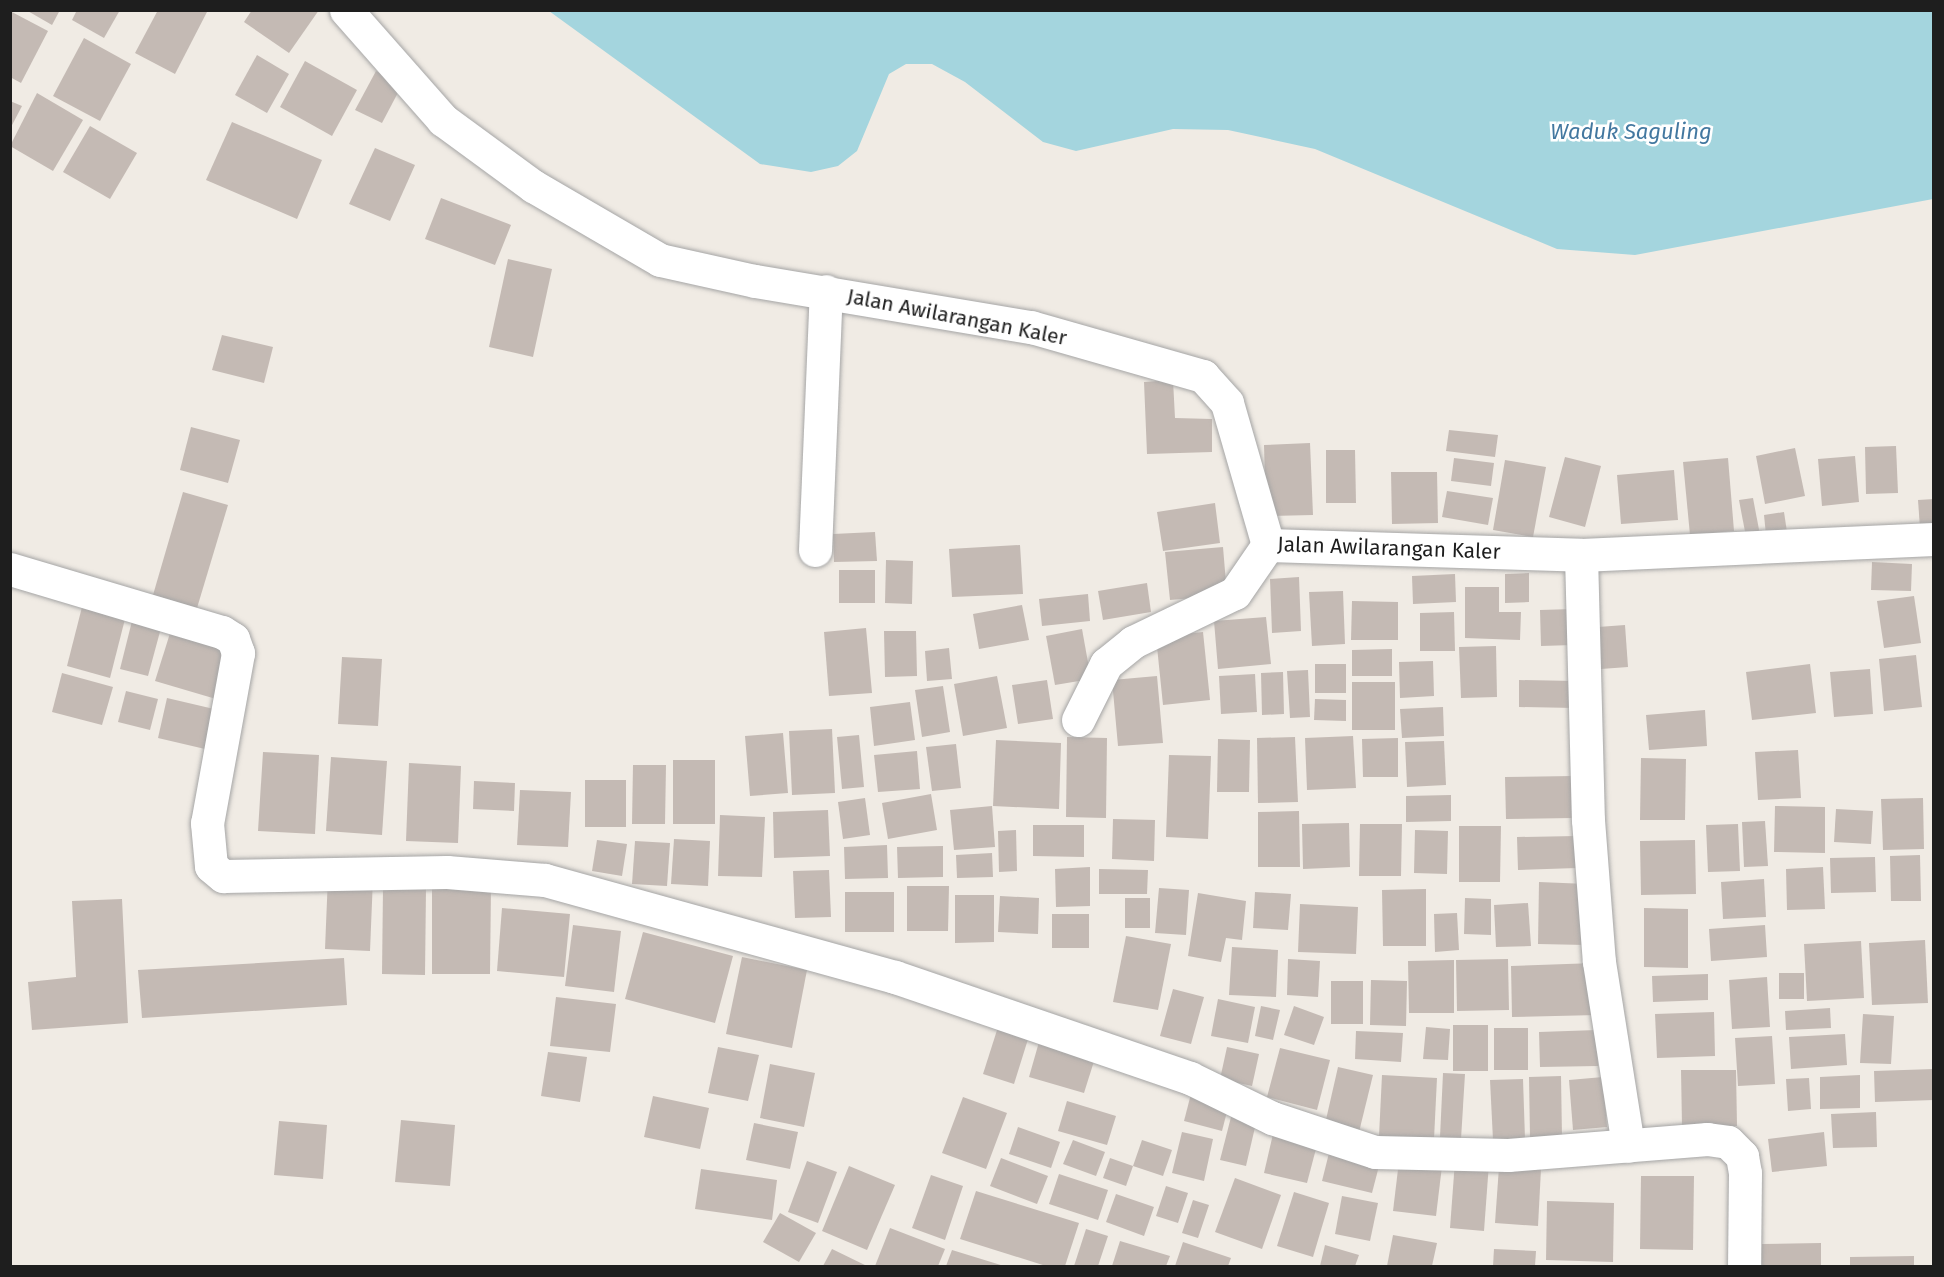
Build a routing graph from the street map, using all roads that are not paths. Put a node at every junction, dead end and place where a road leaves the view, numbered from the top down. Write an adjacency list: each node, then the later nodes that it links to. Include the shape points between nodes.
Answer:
1 (346, 10): 2 (street, Jalan Awilarangan Kaler, via 370,43 443,120 552,197 660,260)
2 (826, 291): 4 (street, Jalan Awilarangan Kaler, via 1031,327 1203,376 1227,403); 5 (street)
3 (1934, 539): 6 (street, Jalan Awilarangan Kaler)
4 (1268, 545): 6 (street, Jalan Awilarangan Kaler); 8 (street, via 1235,593 1133,642 1106,664)
5 (815, 550)
6 (1581, 555): 9 (street, via 1589,832 1599,962)
7 (10, 569): 9 (street, via 222,632 233,639 238,653 207,823 211,866 223,876 447,872 545,880 895,977 1190,1078 1272,1118 1375,1152 1508,1155)
8 (1078, 720)
9 (1628, 1146): 10 (street, via 1707,1139 1728,1143 1742,1156)
10 (1744, 1266)

